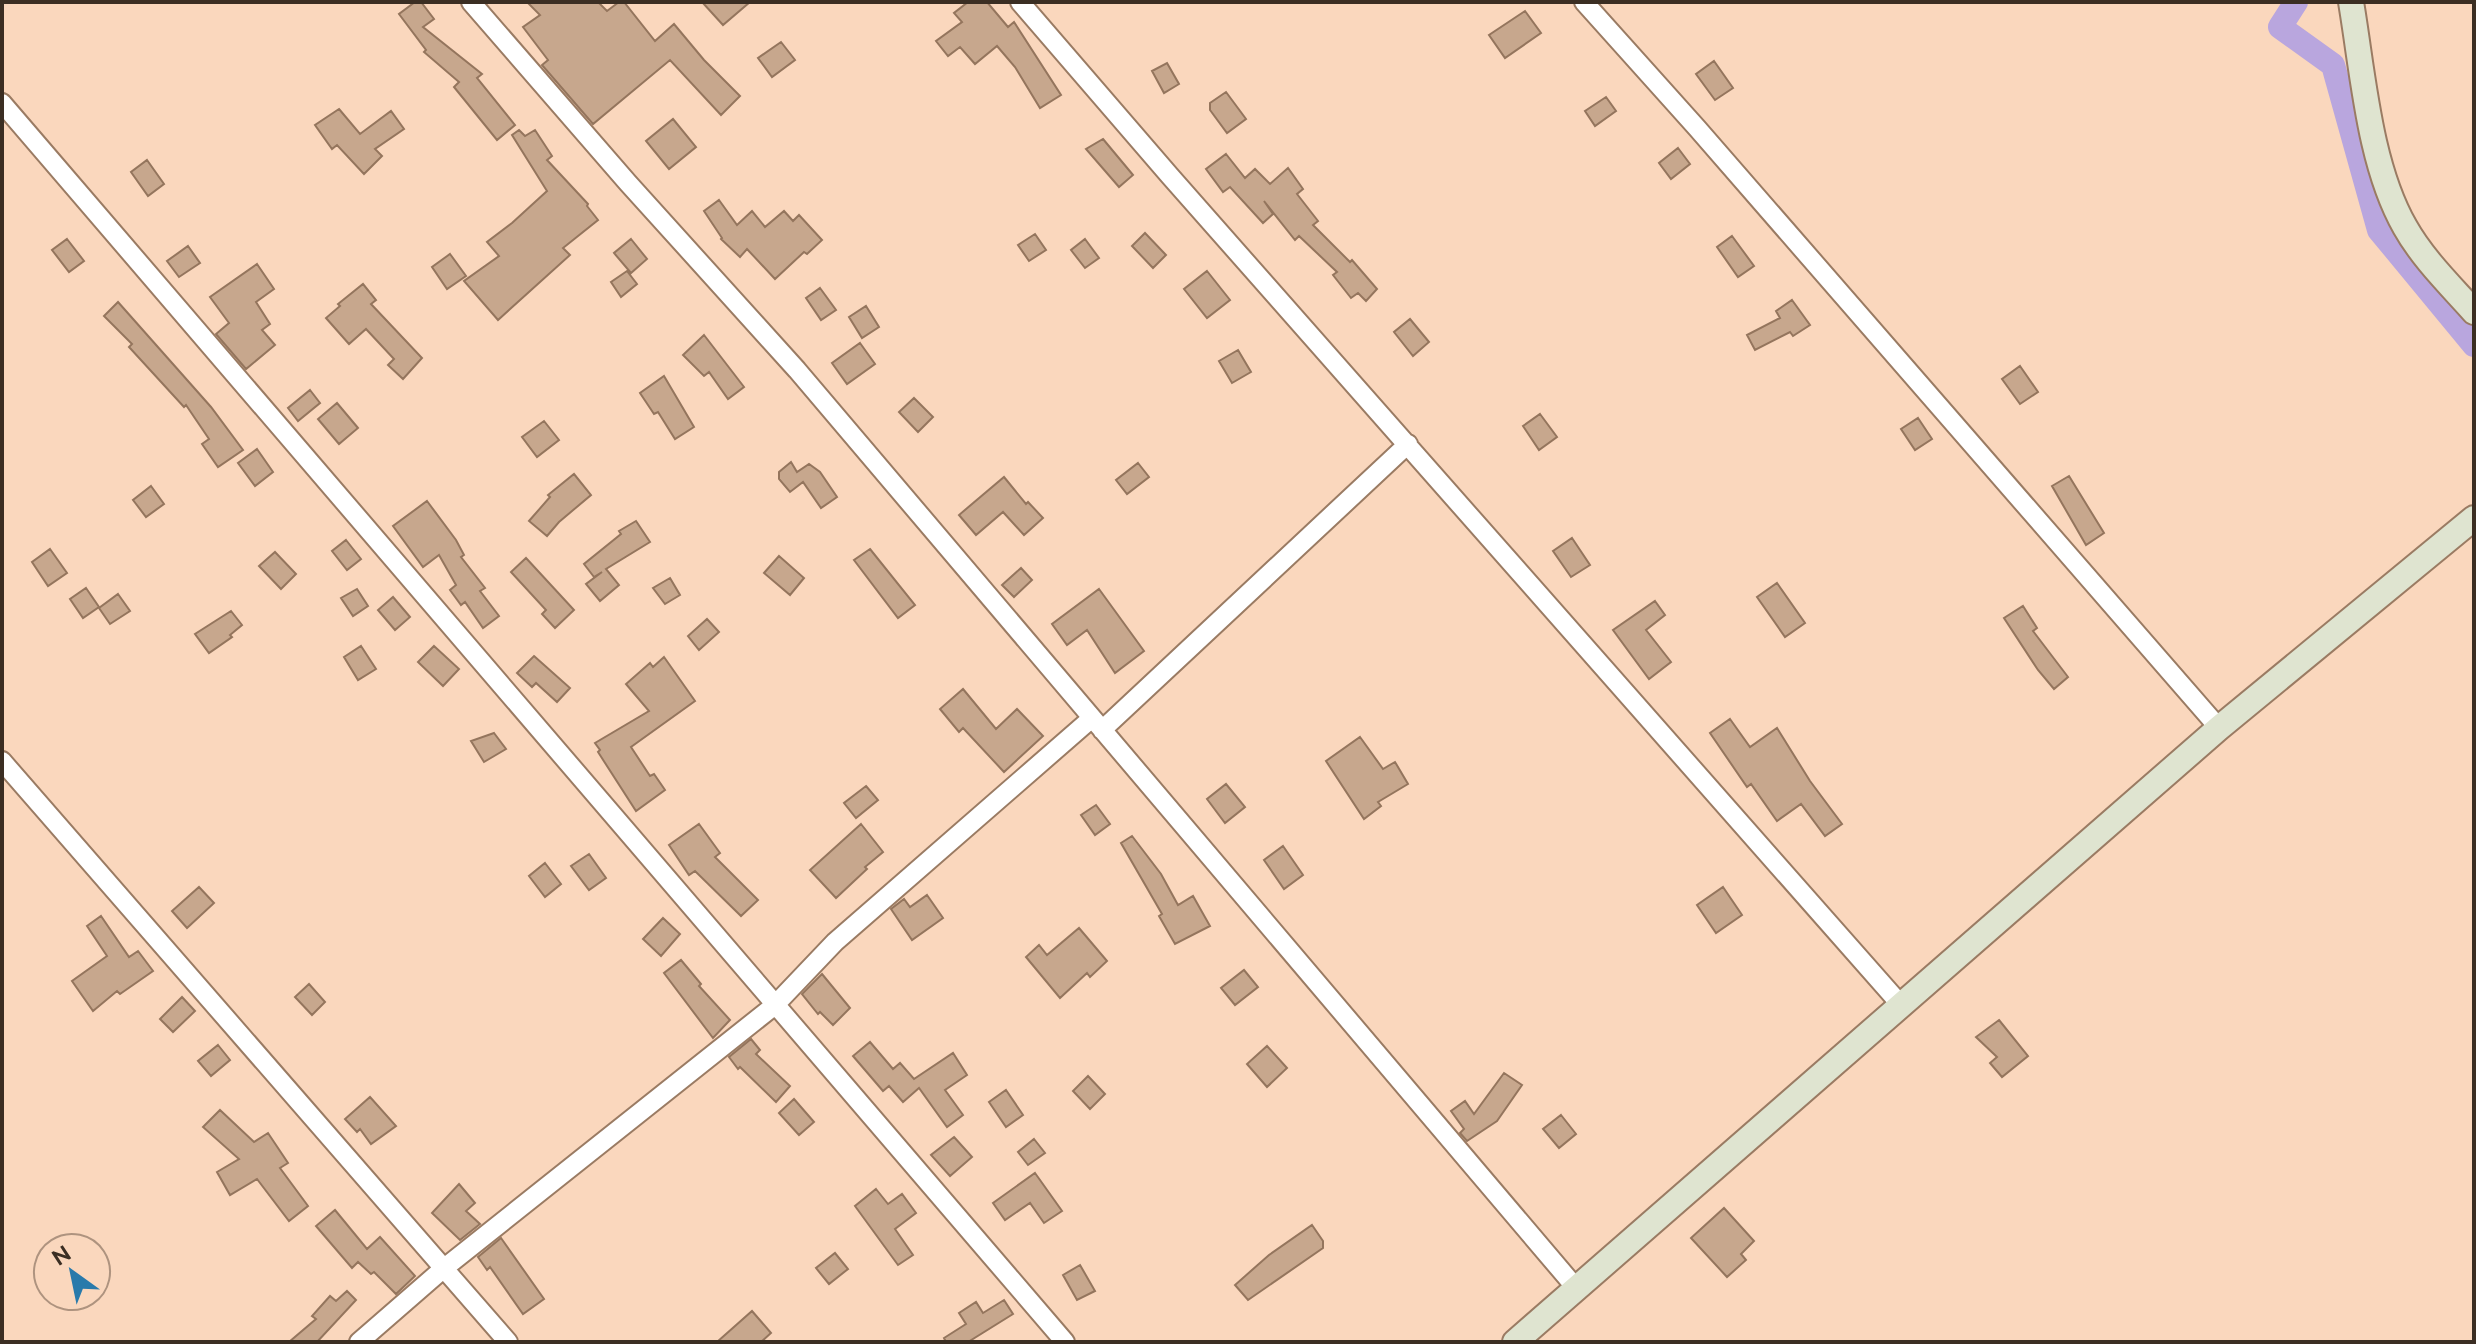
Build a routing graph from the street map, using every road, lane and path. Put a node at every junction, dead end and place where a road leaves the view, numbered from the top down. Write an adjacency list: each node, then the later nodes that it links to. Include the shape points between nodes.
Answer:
1 (471, 2): 9 (street, via 797,370)
2 (1020, 2): 7 (street)
3 (1584, 2): 10 (street)
4 (2351, 2): 6 (main road, via 2384,177 2423,254)
5 (2, 103): 12 (street)
6 (2474, 312)
7 (1408, 444): 9 (street); 13 (street)
8 (2474, 518): 10 (main road)
9 (1097, 724): 12 (street, via 835,942); 15 (street)
10 (2219, 728): 13 (main road)
11 (2, 761): 14 (street)
12 (775, 1005): 14 (street); 18 (street)
13 (1901, 1005): 15 (main road)
14 (443, 1269): 16 (street); 17 (street)
15 (1576, 1288): 19 (main road)
16 (359, 1342)
17 (508, 1342)
18 (1065, 1342)
19 (1515, 1342)

